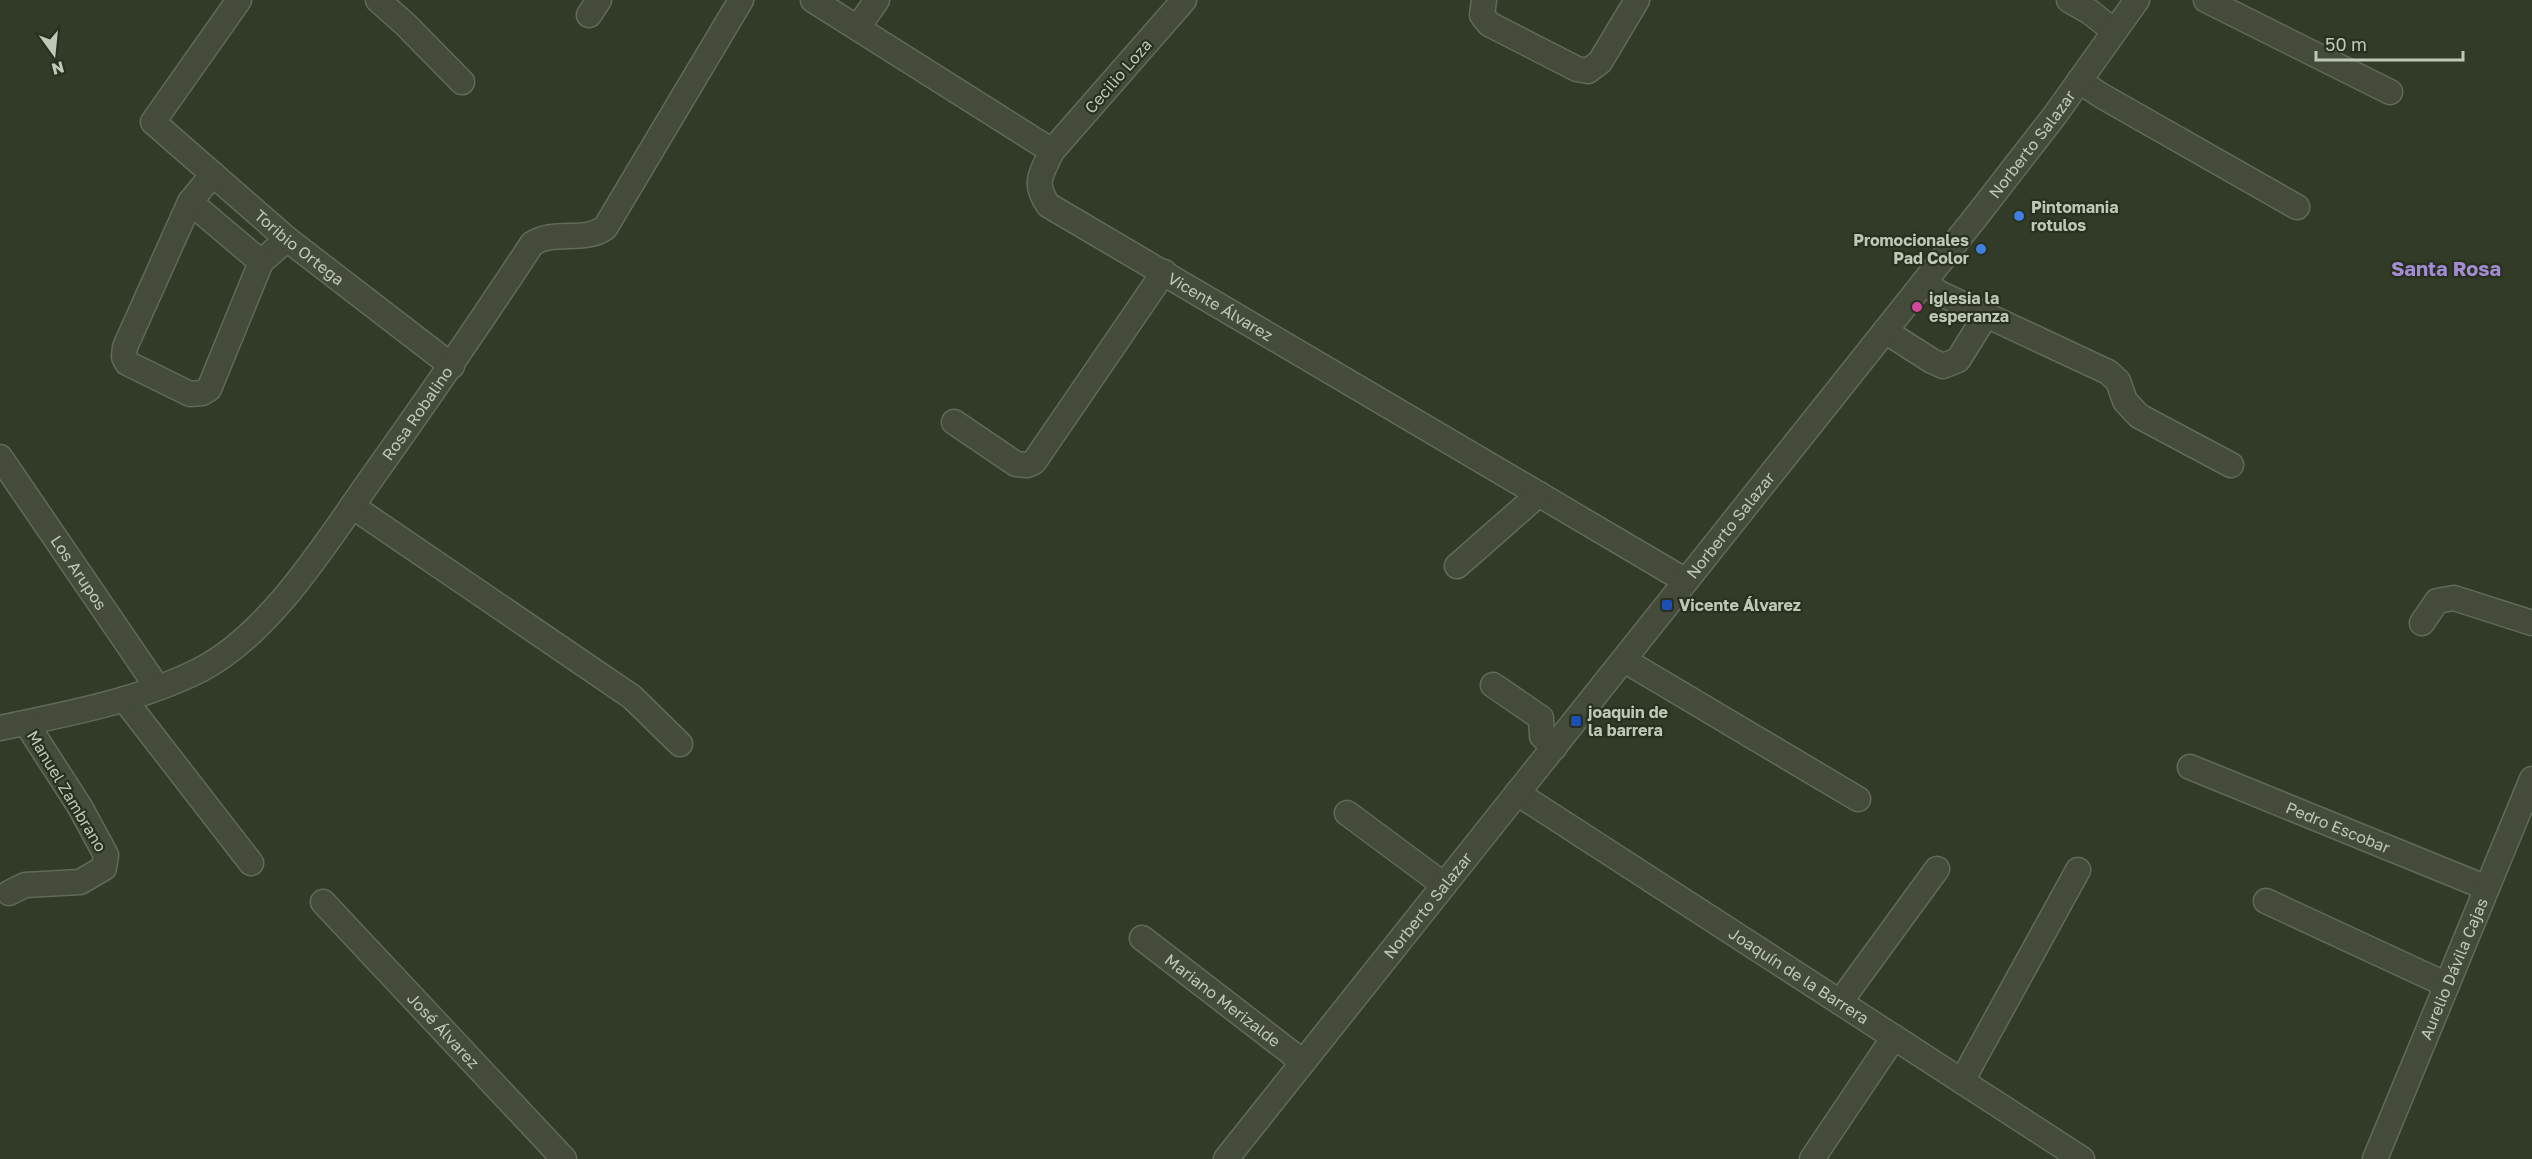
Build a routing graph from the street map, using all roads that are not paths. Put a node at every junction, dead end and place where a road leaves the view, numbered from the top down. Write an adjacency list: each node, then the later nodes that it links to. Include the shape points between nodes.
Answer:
1 (239, 0): 18 (street, Toribio Ortega, via 153,122)
2 (378, 0): 15 (street)
3 (741, 0): 27 (street, Rosa Robalino, via 605,228 596,234 547,237 532,244)
4 (813, 0): 12 (street)
5 (877, 0): 12 (street)
6 (1185, 0): 17 (street, Cecilio Loza)
7 (1484, 0): 8 (street, via 1482,15 1489,24 1588,71 1600,62)
8 (1637, 0)
9 (2069, 0): 13 (street)
10 (2138, 0): 13 (street, Norberto Salazar)
11 (2206, 0): 16 (street)
12 (858, 27): 17 (street)
13 (2114, 31): 14 (street, Norberto Salazar)
14 (2079, 81): 20 (street); 24 (street, Norberto Salazar)
15 (462, 82)
16 (2390, 92)
17 (1052, 152): 23 (street, Vicente Álvarez, via 1038,181 1048,205)
18 (213, 174): 19 (street); 21 (street, Toribio Ortega)
19 (190, 202): 22 (street); 22 (street, via 126,347 127,363 190,394 209,389)
20 (2297, 207)
21 (287, 239): 22 (street); 27 (street, Toribio Ortega)
22 (261, 262)
23 (1164, 272): 28 (street, via 1034,462 1016,464); 31 (street, Vicente Álvarez)
24 (1924, 282): 25 (street); 26 (street, Norberto Salazar)
25 (1986, 315): 26 (street, via 1958,360 1943,366); 30 (street, via 2108,372 2139,416)
26 (1885, 331): 34 (street, Norberto Salazar)
27 (452, 366): 32 (street, Rosa Robalino)
28 (954, 422)
29 (0, 456): 39 (street, Los Arupos)
30 (2231, 465)
31 (1539, 494): 33 (street); 34 (street, Vicente Álvarez)
32 (352, 506): 39 (street, Rosa Robalino, via 277,607 243,640 201,669); 43 (street, via 632,697)
33 (1456, 566)
34 (1686, 581): 37 (street, Norberto Salazar)
35 (2422, 623): 36 (street, via 2437,601 2454,598)
36 (2532, 623)
37 (1624, 660): 44 (street, Norberto Salazar); 48 (street)
38 (1493, 685): 44 (street, via 1541,718 1542,736)
39 (157, 687): 40 (street, Rosa Robalino)
40 (124, 699): 41 (street, Rosa Robalino); 50 (street)
41 (26, 723): 42 (street, Rosa Robalino); 55 (street, Manuel Zambrano, via 106,855 104,868 80,882 25,885)
42 (0, 728)
43 (680, 744)
44 (1554, 748): 47 (street, Norberto Salazar)
45 (2190, 767): 54 (street, Pedro Escobar)
46 (2532, 779): 54 (street, Aurelio Dávila Cajas)
47 (1517, 793): 53 (street, Norberto Salazar); 60 (street, Joaquín de la Barrera)
48 (1858, 799)
49 (1347, 813): 53 (street)
50 (251, 863)
51 (1937, 869): 60 (street)
52 (2078, 870): 63 (street)
53 (1444, 885): 62 (street, Norberto Salazar)
54 (2487, 888): 59 (street, Aurelio Dávila Cajas)
55 (9, 893)
56 (2266, 901): 59 (street)
57 (323, 902): 64 (street, José Álvarez)
58 (1142, 938): 62 (street, Mariano Merizalde)
59 (2447, 985): 68 (street, Aurelio Dávila Cajas)
60 (1840, 1002): 61 (street, Joaquín de la Barrera)
61 (1894, 1037): 63 (street, Joaquín de la Barrera); 66 (street)
62 (1303, 1062): 65 (street, Norberto Salazar)
63 (1962, 1081): 67 (street, Joaquín de la Barrera)
64 (550, 1154)
65 (1226, 1159)
66 (1812, 1159)
67 (2082, 1159)
68 (2375, 1159)

